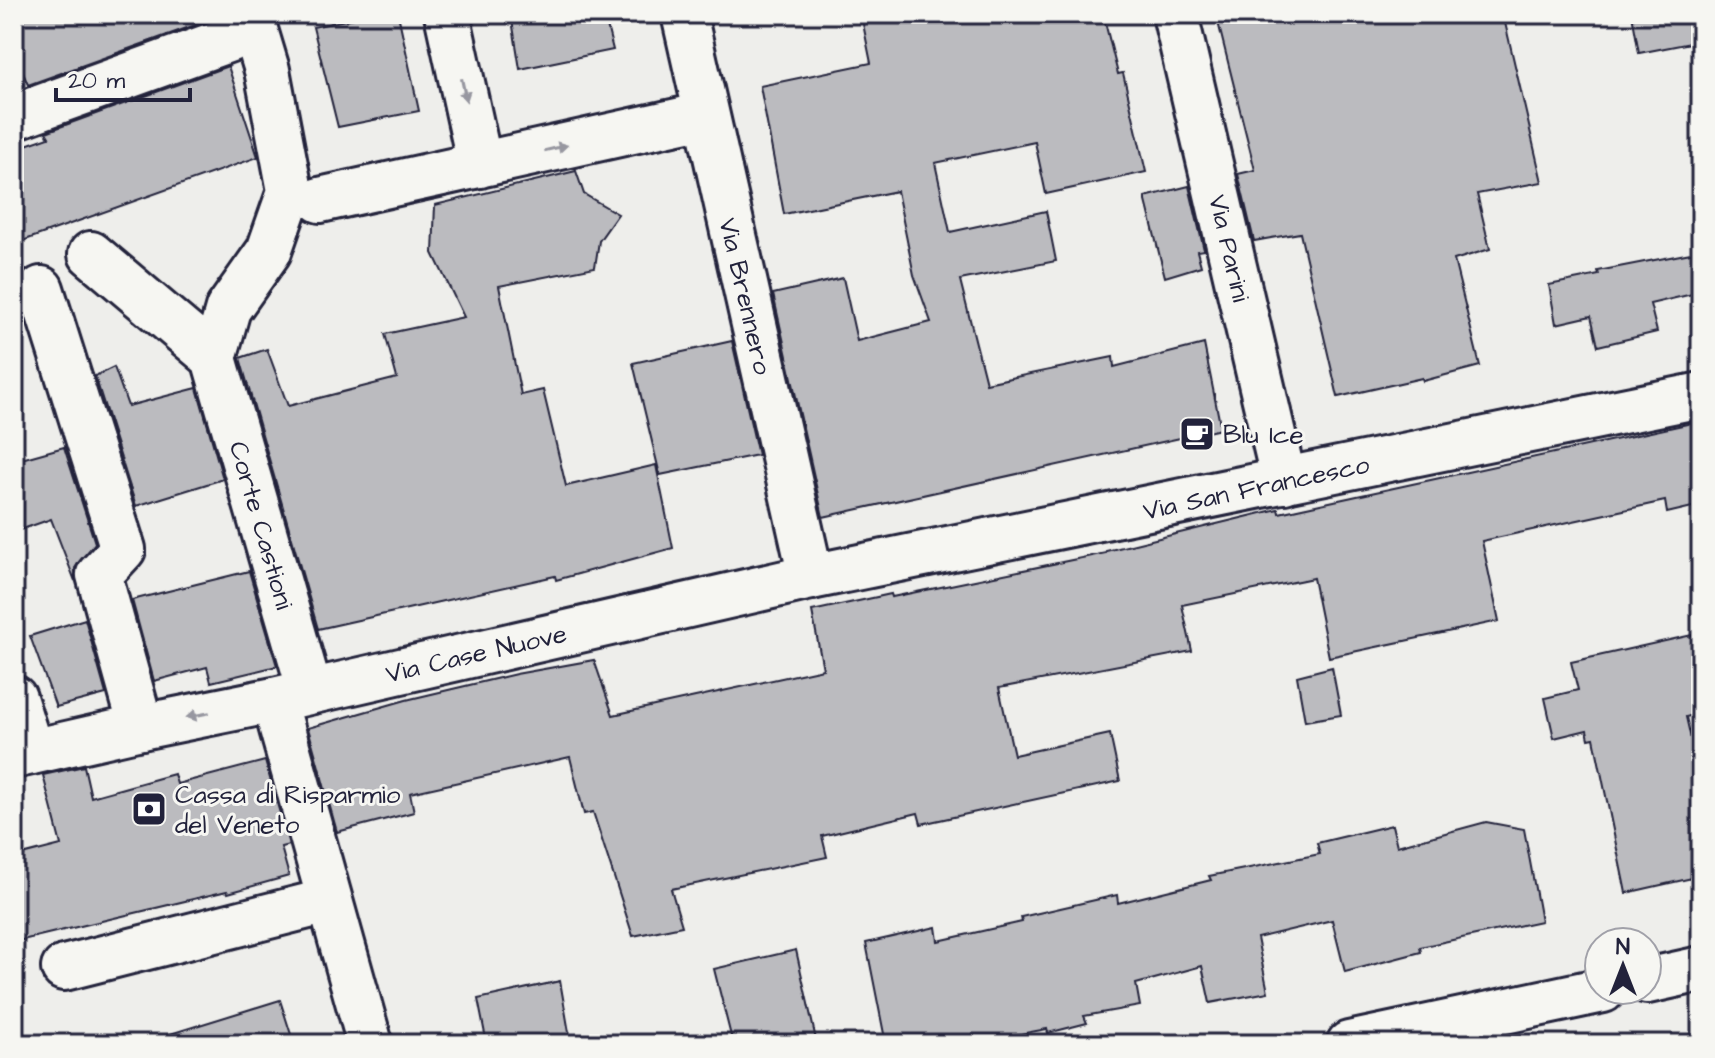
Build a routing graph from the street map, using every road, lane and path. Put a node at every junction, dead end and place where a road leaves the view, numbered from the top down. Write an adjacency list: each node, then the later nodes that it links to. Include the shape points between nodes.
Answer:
1 (447, 14): 6 (street, one-way to 6)
2 (684, 14): 4 (street, Via Brennero)
3 (1175, 14): 12 (street, Via Parini)
4 (705, 115): 6 (street, one-way to 4); 13 (street, Via Brennero)
5 (14, 117): 10 (street, via 255,30 290,191 269,251 228,309)
6 (480, 165): 7 (street)
7 (320, 200)
8 (91, 254): 10 (street)
9 (41, 289): 16 (street, via 123,549 99,575)
10 (214, 358): 14 (street, Corte Castioni)
11 (1701, 395): 12 (street, Via San Francesco)
12 (1284, 481): 13 (street, Via San Francesco)
13 (811, 577): 14 (street, Via Case Nuove)
14 (292, 696): 16 (street, Via Case Nuove, one-way to 16); 18 (street, Corte Castioni)
15 (14, 698): 17 (street)
16 (141, 727): 17 (street, Via Case Nuove)
17 (22, 754)
18 (328, 901): 19 (street); 23 (street, Corte Castioni)
19 (64, 968)
20 (1701, 969): 21 (street)
21 (1663, 977)
22 (1583, 994): 24 (street)
23 (370, 1044)
24 (1349, 1044)

